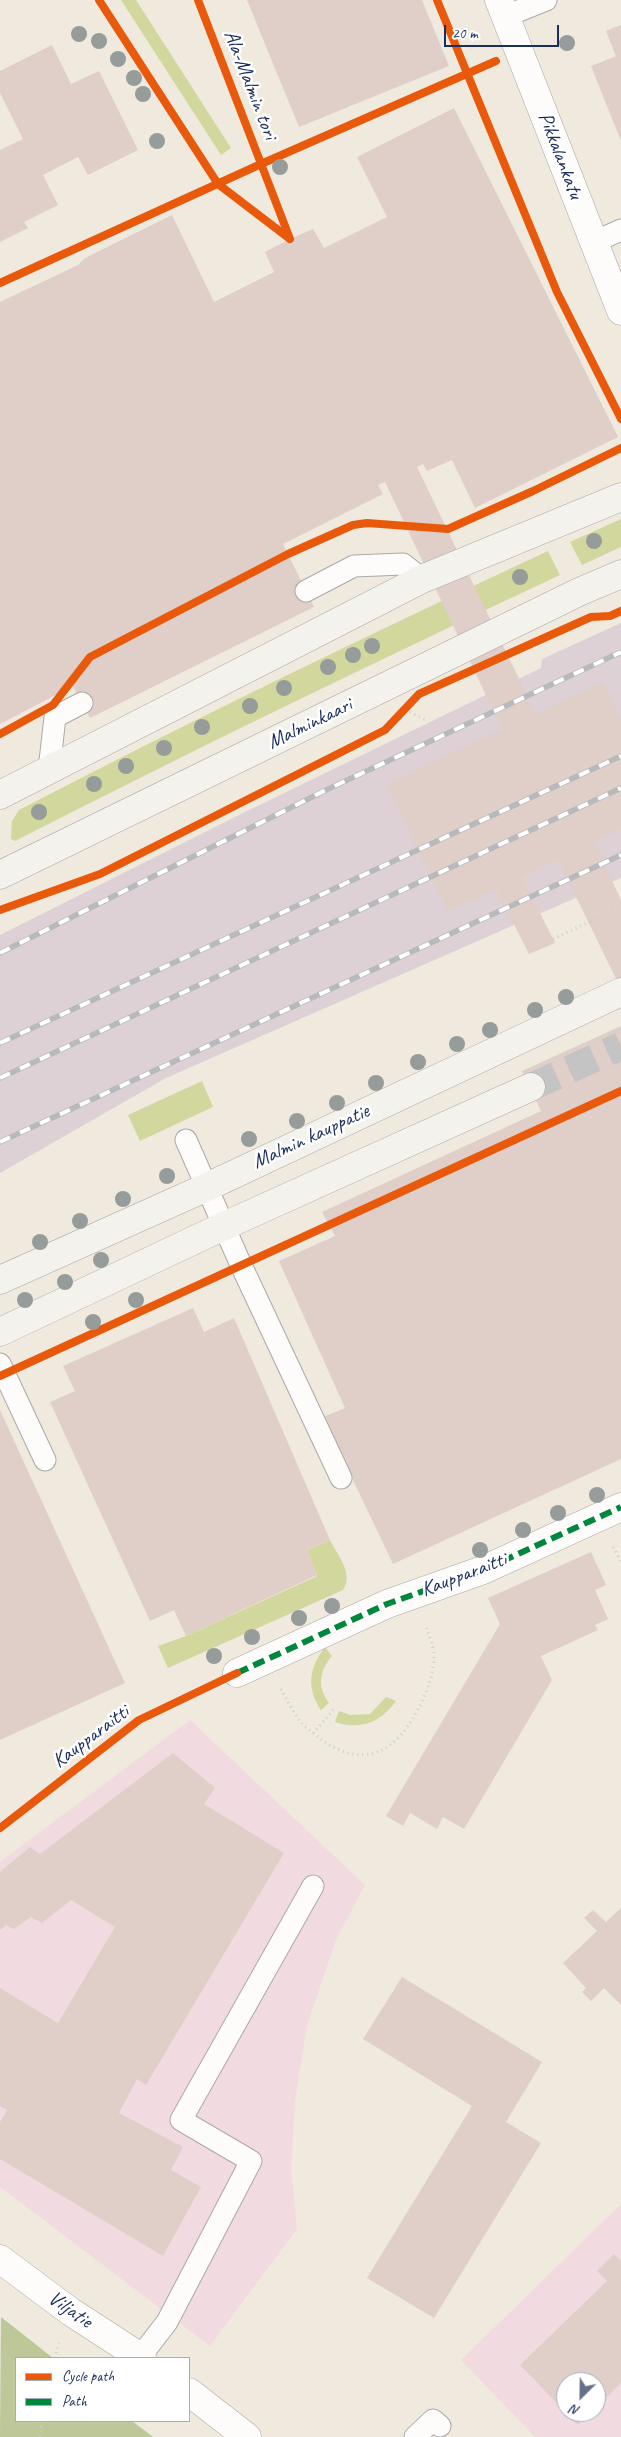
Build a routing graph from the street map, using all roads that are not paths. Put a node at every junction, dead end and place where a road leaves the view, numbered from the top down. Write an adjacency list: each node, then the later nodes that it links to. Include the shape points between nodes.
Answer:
1 (546, 0): 2 (lane)
2 (503, 8): 4 (street, Pikkalankatu)
3 (621, 230): 4 (lane)
4 (594, 242): 5 (street, Pikkalankatu)
5 (621, 311)
6 (621, 497): 8 (main road)
7 (621, 574): 13 (main road, Malminkaari)
8 (422, 579): 9 (lane, via 404,564 354,566); 11 (main road)
9 (306, 592)
10 (82, 703): 11 (lane, via 55,717)
11 (49, 770): 12 (main road)
12 (0, 796)
13 (0, 875)
14 (621, 992): 17 (main road, Malmin kauppatie)
15 (531, 1087): 18 (main road, Malmin kauppatie)
16 (186, 1140): 17 (lane)
17 (207, 1187): 18 (lane); 19 (main road, Malmin kauppatie)
18 (224, 1226): 20 (main road, Malmin kauppatie); 23 (lane)
19 (0, 1280)
20 (0, 1332)
21 (0, 1364): 22 (lane)
22 (45, 1460)
23 (341, 1478)
24 (621, 1507): 25 (street, Kaupparaitti, via 482,1570 387,1604)
25 (237, 1672)
26 (313, 1886): 28 (lane, via 181,2120 251,2161 167,2322)
27 (0, 2258): 28 (street, Viljatie, via 71,2312)
28 (141, 2357)
29 (190, 2393): 31 (street)
30 (440, 2426): 32 (lane, via 434,2420)
31 (247, 2437)
32 (415, 2437)

